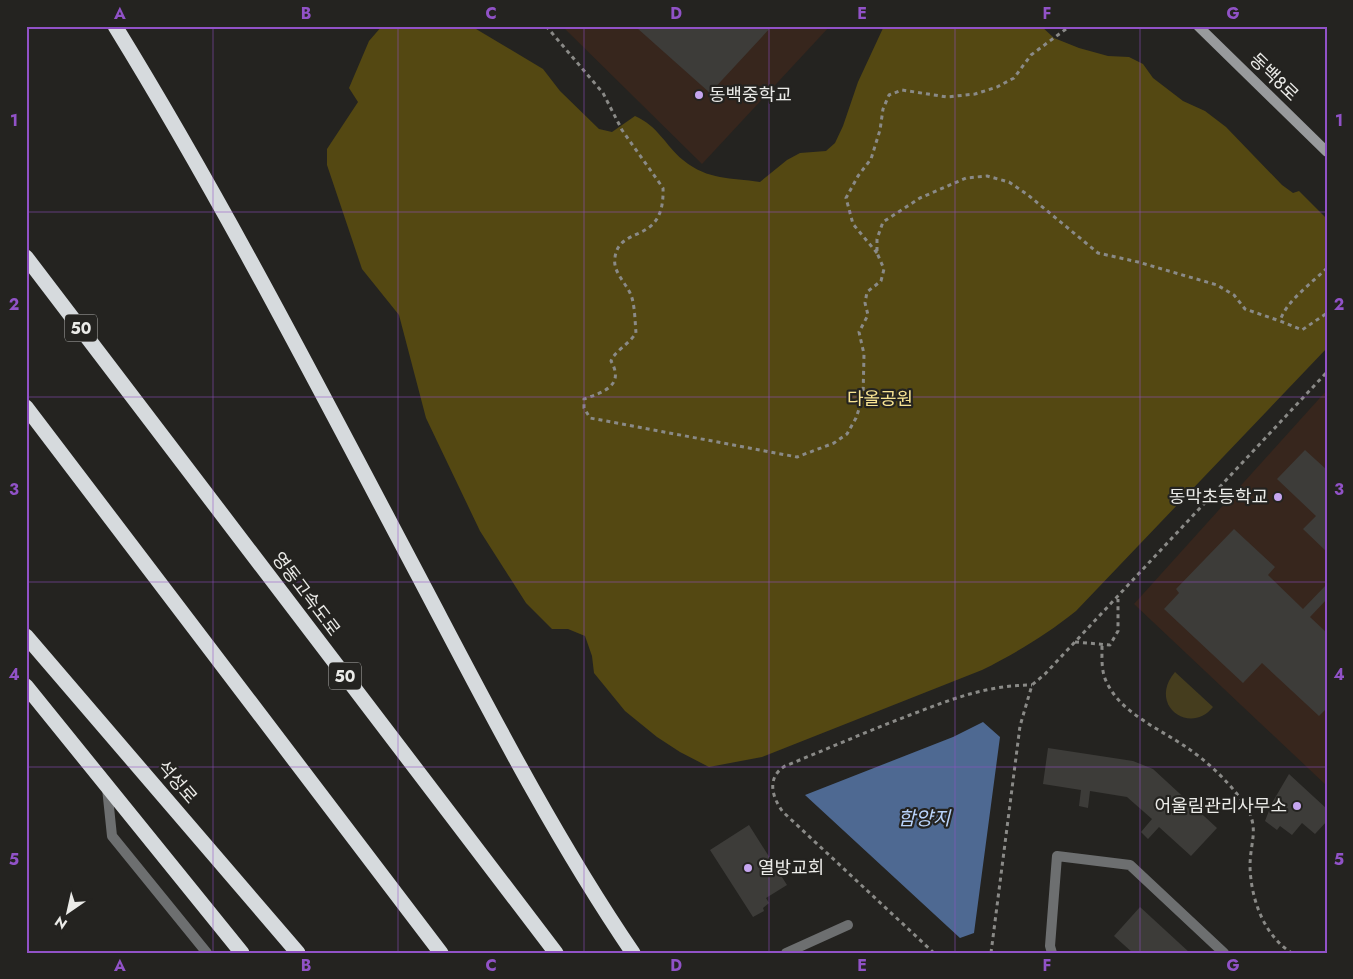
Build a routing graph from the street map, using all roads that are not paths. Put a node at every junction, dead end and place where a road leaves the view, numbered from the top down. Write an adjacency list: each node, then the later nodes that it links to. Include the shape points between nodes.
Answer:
1 (115, 26): 17 (highway, via 182,135 559,834)
2 (1198, 26): 3 (street, 동백8로)
3 (1327, 152)
4 (26, 257): 16 (highway, 영동고속도로 / 50)
5 (26, 407): 15 (highway)
6 (26, 636): 10 (highway, 석성로)
7 (26, 686): 8 (highway)
8 (107, 787): 11 (lane, via 112,836); 12 (highway)
9 (848, 925): 18 (lane)
10 (276, 926): 13 (highway, 석성로); 14 (highway)
11 (207, 953)
12 (242, 953)
13 (298, 953)
14 (302, 953)
15 (441, 953)
16 (556, 953)
17 (633, 953)
18 (786, 953)
19 (1052, 953): 20 (lane, via 1057,856 1130,865)
20 (1224, 953)

